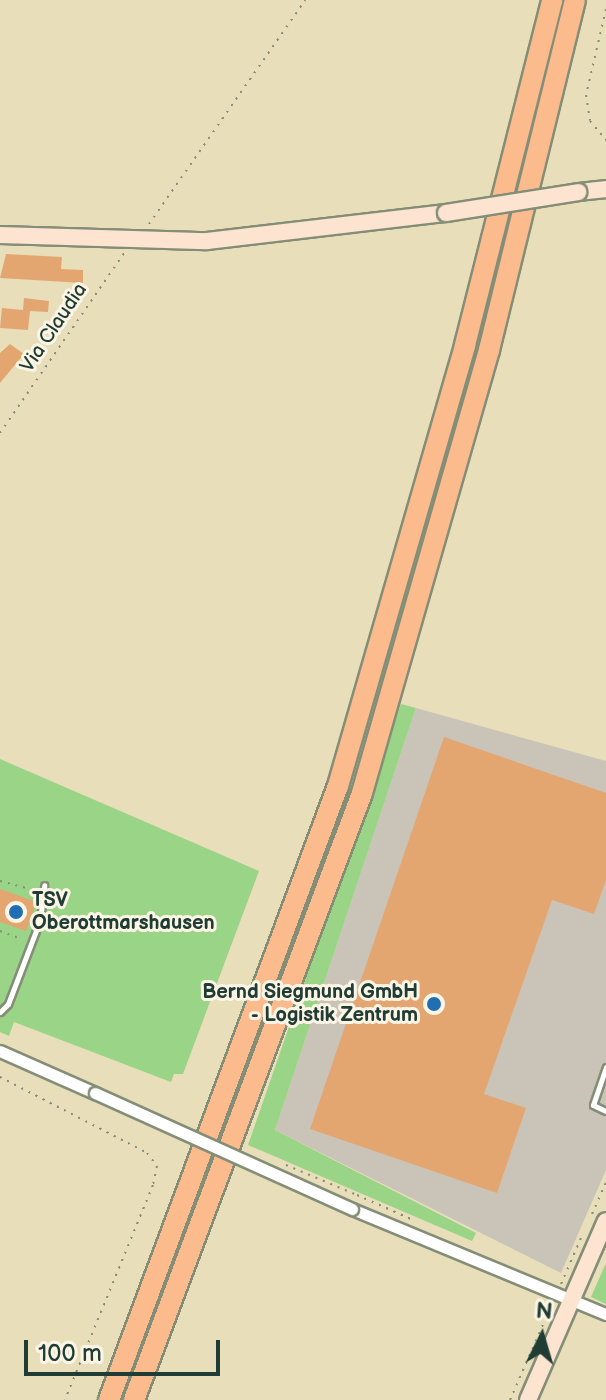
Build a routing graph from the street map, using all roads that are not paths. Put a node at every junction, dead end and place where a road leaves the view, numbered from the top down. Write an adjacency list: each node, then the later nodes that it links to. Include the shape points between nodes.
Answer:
1 (552, 0): 13 (highway, via 465,345 338,786)
2 (575, 0): 14 (highway, via 489,350 362,793)
3 (606, 189): 4 (street, bridge, via 293,235)
4 (0, 235)
5 (44, 885): 6 (lane, via 32,943)
6 (0, 1012)
7 (0, 1051): 11 (street, bridge, via 352,1209)
8 (606, 1067): 9 (lane, via 593,1105)
9 (606, 1111)
10 (606, 1221): 11 (street)
11 (573, 1300): 12 (street); 15 (street)
12 (606, 1314)
13 (109, 1400)
14 (134, 1400)
15 (528, 1400)

